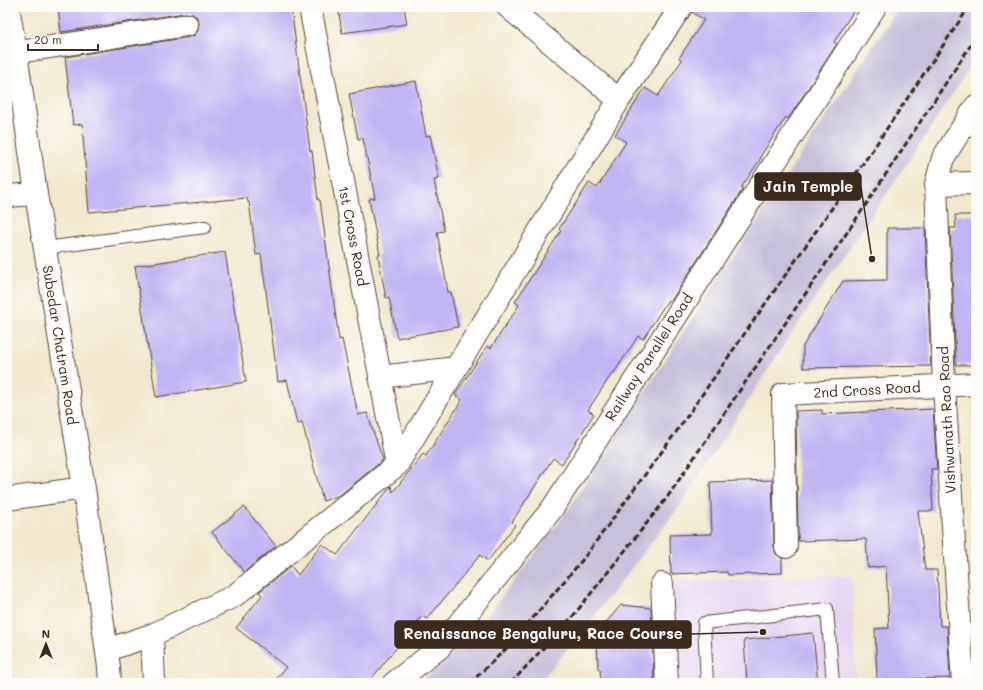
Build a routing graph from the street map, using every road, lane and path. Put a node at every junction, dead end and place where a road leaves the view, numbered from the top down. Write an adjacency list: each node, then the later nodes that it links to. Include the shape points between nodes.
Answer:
1 (8, 7): 7 (street, Subedar Chatram Road)
2 (310, 7): 17 (street, 1st Cross Road)
3 (508, 7): 8 (street)
4 (681, 7): 8 (street)
5 (875, 7): 29 (street, Railway Parallel Road, via 552,509 439,648)
6 (187, 25): 7 (street)
7 (11, 53): 12 (street, Subedar Chatram Road)
8 (619, 100): 16 (street)
9 (976, 106): 11 (street, Vishwanath Rao Road, via 943,158)
10 (976, 183): 11 (street)
11 (936, 184): 19 (street, Vishwanath Rao Road)
12 (36, 194): 13 (street); 15 (street, Subedar Chatram Road)
13 (7, 196)
14 (205, 227): 15 (lane)
15 (45, 248): 21 (street, Subedar Chatram Road)
16 (456, 368): 17 (street); 20 (street)
17 (380, 377): 20 (street, 1st Cross Road)
18 (976, 384): 19 (street, 2nd Cross Road)
19 (944, 386): 23 (street, 2nd Cross Road, via 783,394); 33 (street, Vishwanath Rao Road)
20 (396, 465): 25 (street, via 234,596)
21 (84, 488): 22 (street); 26 (street, Subedar Chatram Road)
22 (7, 499)
23 (786, 548)
24 (662, 584): 30 (street)
25 (152, 635): 26 (street); 28 (street)
26 (107, 650): 27 (street, Subedar Chatram Road)
27 (110, 683)
28 (154, 683)
29 (394, 683)
30 (667, 683)
31 (707, 683): 32 (lane, via 704,623 827,609)
32 (832, 683)
33 (963, 683)

